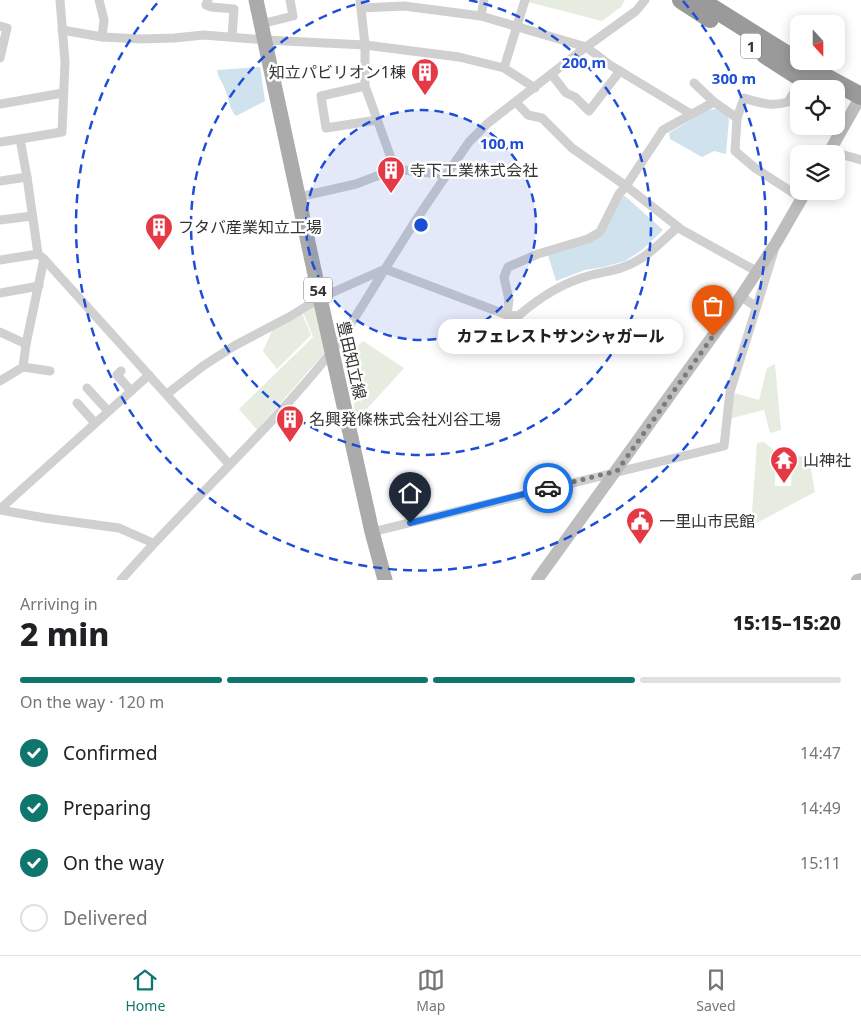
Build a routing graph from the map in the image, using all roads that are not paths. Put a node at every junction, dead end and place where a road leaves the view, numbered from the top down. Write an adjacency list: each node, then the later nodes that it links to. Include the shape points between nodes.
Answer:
1 (60, 0): 16 (street)
2 (99, 0): 17 (street, via 104,20)
3 (208, 0): 18 (street, via 206,5 211,7 234,9)
4 (256, 0): 13 (main road, 豊田知立線 / 54)
5 (290, 0): 13 (street, via 293,16)
6 (484, 0): 12 (street)
7 (525, 0): 15 (street)
8 (645, 0): 21 (street, via 636,11)
9 (680, 0): 26 (highway, 1)
10 (700, 0): 33 (highway, 1)
11 (361, 4): 12 (street); 20 (street)
12 (481, 16): 15 (street)
13 (261, 24): 19 (main road, 豊田知立線 / 54)
14 (0, 26): 22 (street, via 7,28)
15 (518, 26): 21 (street); 23 (street)
16 (62, 30): 17 (street); 31 (street)
17 (102, 37): 18 (street)
18 (232, 37): 19 (street)
19 (265, 40): 20 (street); 51 (main road, 豊田知立線 / 54)
20 (365, 44): 23 (street, via 459,57); 29 (street)
21 (586, 47): 24 (street); 25 (street)
22 (0, 58)
23 (504, 68): 30 (street)
24 (620, 71): 25 (street, via 588,111 575,97 566,93); 37 (street)
25 (552, 75): 30 (street)
26 (803, 78): 27 (highway, 1); 38 (street, via 788,102 763,104 744,98)
27 (807, 80)
28 (694, 83): 35 (street)
29 (365, 86): 39 (street); 39 (street, via 321,96 326,128)
30 (535, 88): 34 (street)
31 (63, 93): 36 (street); 40 (street, via 62,132)
32 (845, 97): 33 (highway)
33 (859, 101): 42 (street)
34 (516, 102): 46 (street, via 477,133); 49 (street, via 528,115 542,118 572,148)
35 (714, 102): 37 (street); 38 (street)
36 (0, 104)
37 (691, 114): 49 (street, via 664,130)
38 (737, 118): 50 (street, via 735,151 755,168)
39 (377, 120): 45 (street)
40 (20, 139): 41 (street); 47 (street)
41 (0, 142)
42 (833, 145)
43 (845, 156): 44 (street)
44 (861, 160)
45 (395, 169): 46 (street); 51 (street, via 356,184)
46 (446, 175): 59 (street)
47 (27, 177): 48 (street); 53 (street)
48 (0, 181)
49 (626, 186): 55 (street); 66 (street, via 600,232 508,267 504,277 509,300)
50 (790, 187)
51 (299, 197): 64 (main road, 豊田知立線 / 54)
52 (801, 200): 56 (street)
53 (32, 216): 54 (street); 57 (street)
54 (0, 220)
55 (678, 227): 60 (street); 66 (street, via 640,259 614,271 588,276 556,288 518,316)
56 (776, 243): 60 (street); 65 (street)
57 (41, 256): 58 (street); 61 (street); 73 (street)
58 (0, 260)
59 (385, 269): 64 (street); 66 (street); 69 (street)
60 (758, 272): 63 (street)
61 (39, 286): 62 (street); 68 (street)
62 (0, 294)
63 (741, 296): 65 (street); 82 (street)
64 (320, 298): 69 (main road, 豊田知立線 / 54); 77 (street, via 234,346)
65 (756, 307): 82 (street, via 730,392 724,446)
66 (507, 315)
67 (0, 332): 68 (street)
68 (26, 344): 70 (street)
69 (332, 350): 81 (street, via 258,437); 84 (main road, 豊田知立線 / 54)
70 (23, 367): 71 (street); 74 (street)
71 (50, 371)
72 (121, 371): 76 (street, via 117,375)
73 (149, 375): 76 (street); 77 (street)
74 (0, 381)
75 (87, 388): 79 (street)
76 (131, 391): 79 (street)
77 (167, 394): 81 (street)
78 (77, 403): 80 (street)
79 (108, 411): 80 (street)
80 (95, 423): 83 (street)
81 (229, 464): 85 (street)
82 (617, 471): 84 (street); 89 (street)
83 (0, 510): 85 (street, via 119,528)
84 (372, 532): 88 (main road, 豊田知立線 / 54)
85 (153, 543): 87 (street)
86 (861, 578): 90 (street)
87 (121, 580)
88 (384, 580)
89 (537, 580)
90 (857, 580)

